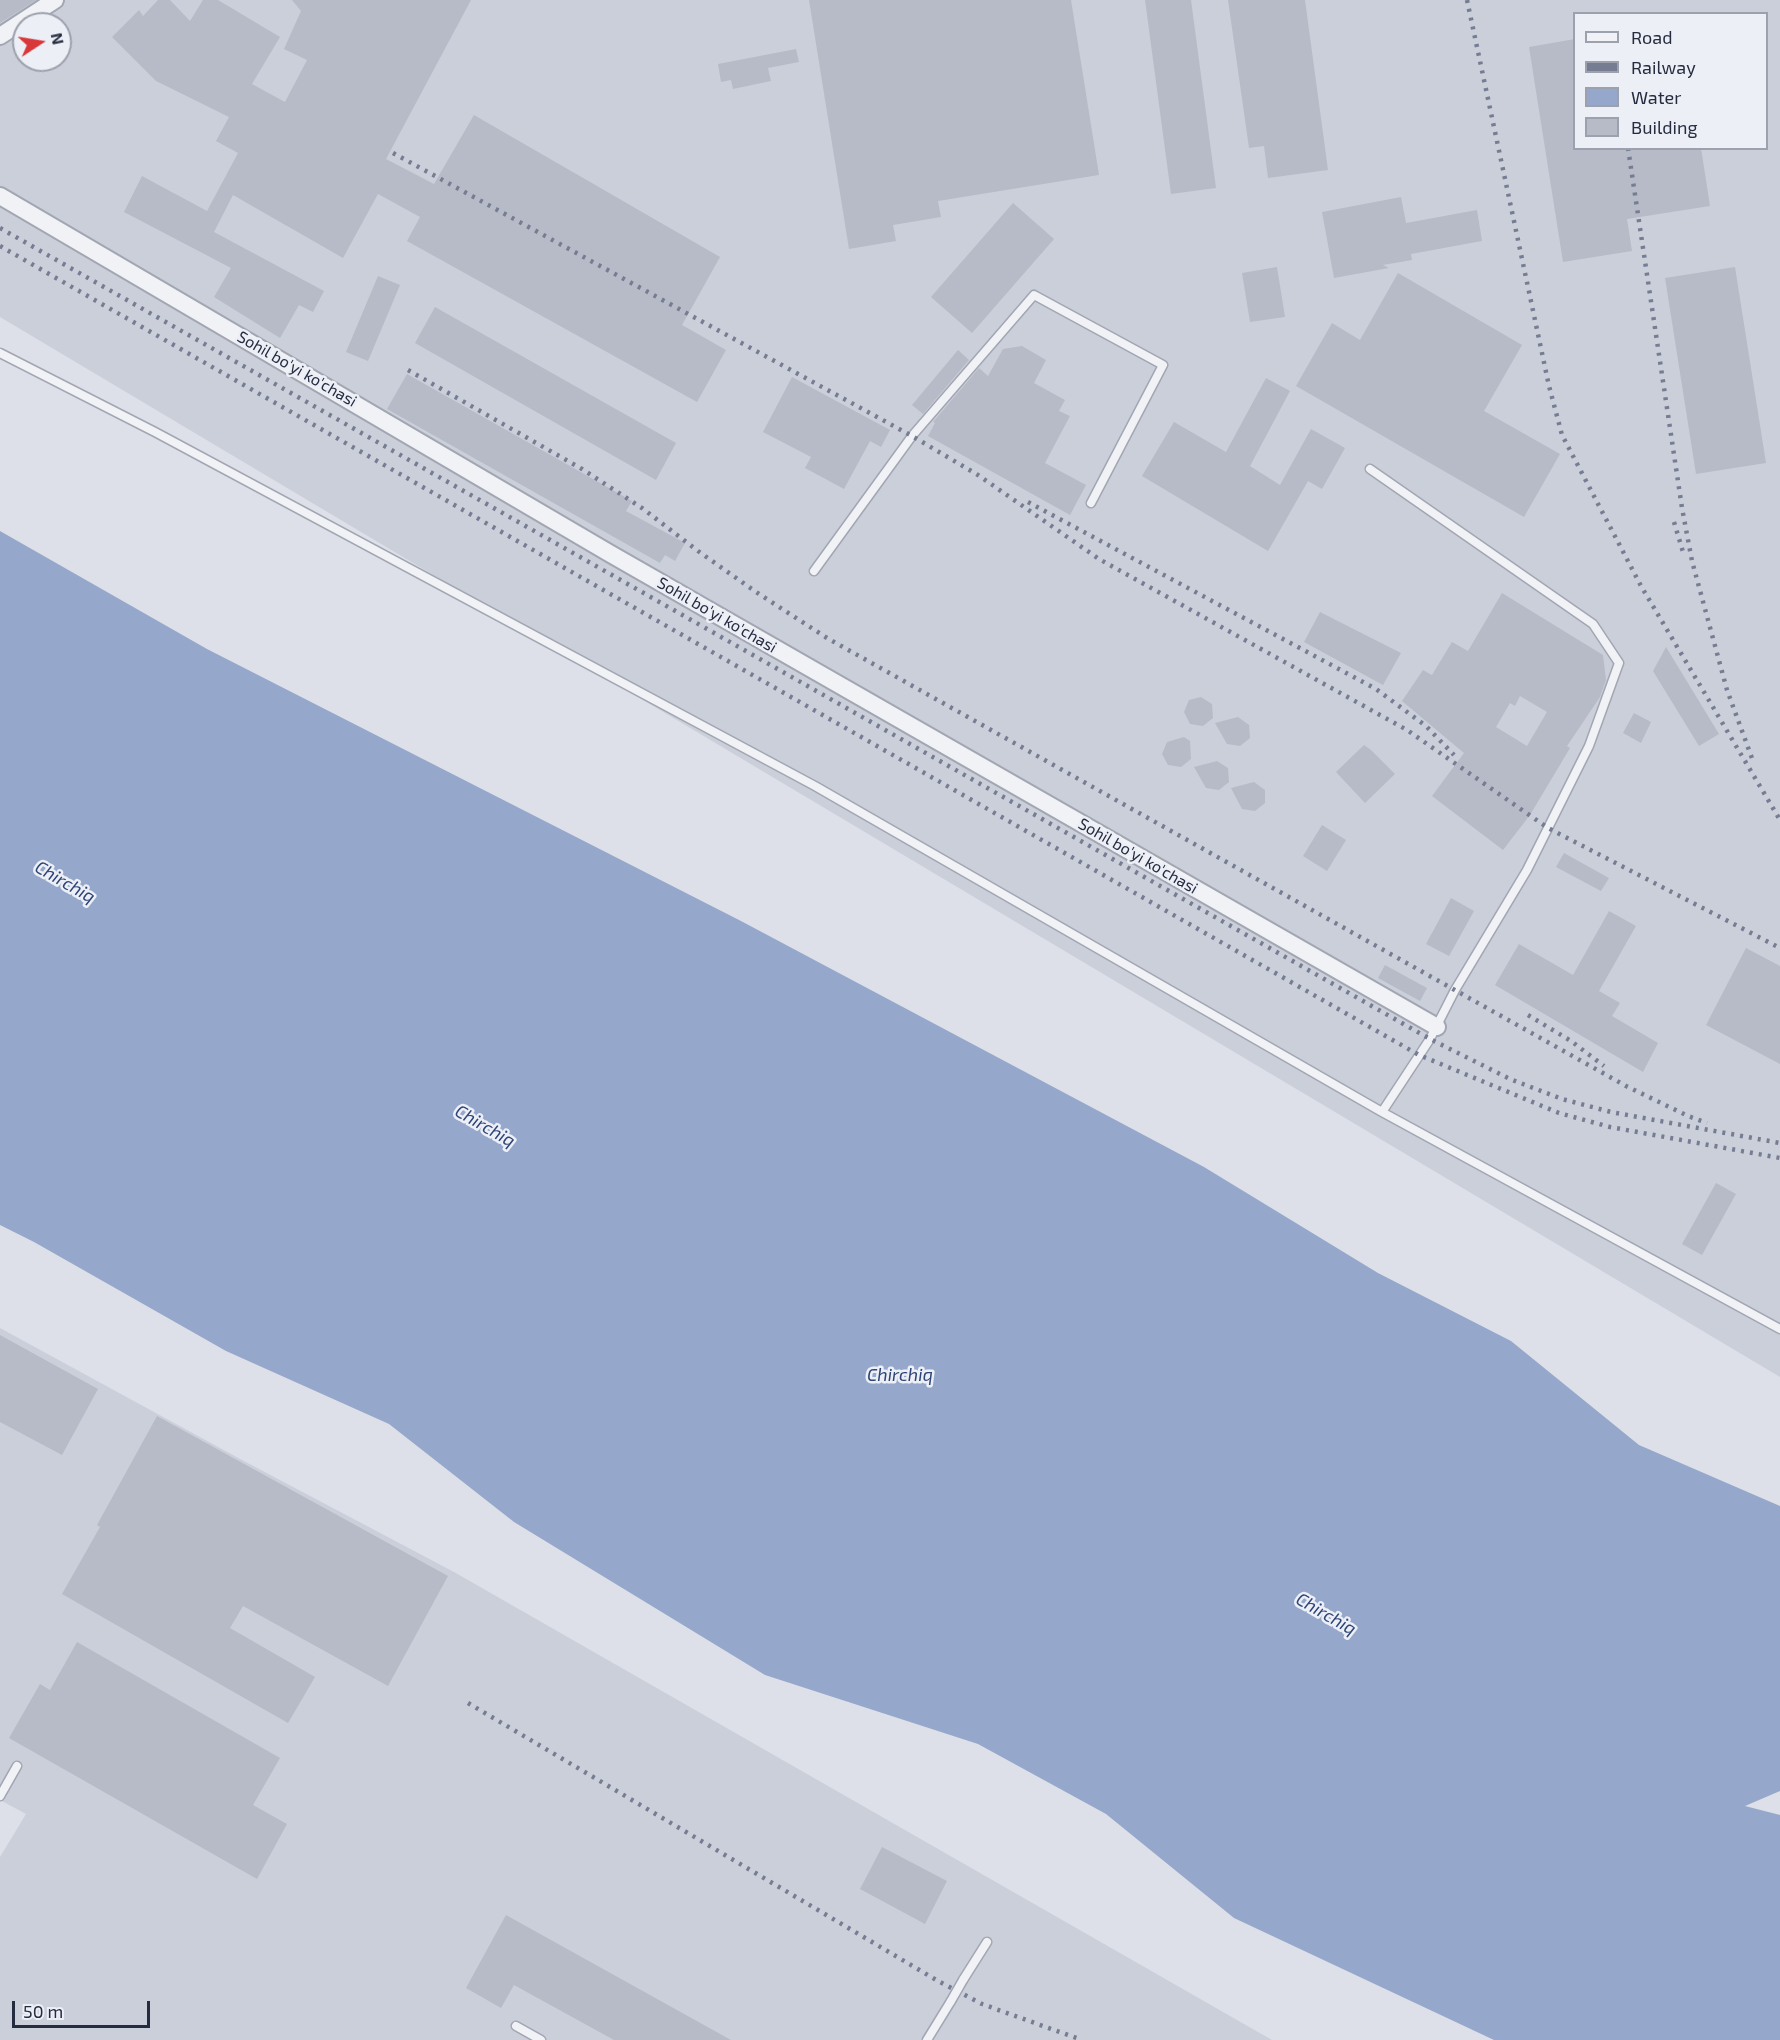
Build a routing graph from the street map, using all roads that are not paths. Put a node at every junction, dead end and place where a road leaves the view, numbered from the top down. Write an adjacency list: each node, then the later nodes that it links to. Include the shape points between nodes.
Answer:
1 (55, 0): 2 (street)
2 (0, 36)
3 (0, 196): 8 (street, Sohil bo'yi ko'chasi, via 609,553)
4 (0, 353): 9 (lane, via 815,786)
5 (1370, 468): 8 (lane, via 1593,624 1619,663 1589,746 1527,870)
6 (1091, 502): 7 (lane, via 1163,365 1034,295 912,436)
7 (814, 572)
8 (1437, 1027): 9 (lane)
9 (1382, 1112): 10 (lane)
10 (1780, 1329)
11 (17, 1766): 12 (lane)
12 (0, 1796)
13 (987, 1942): 16 (lane, bridge)
14 (516, 2026): 15 (lane)
15 (542, 2040)
16 (927, 2040)

